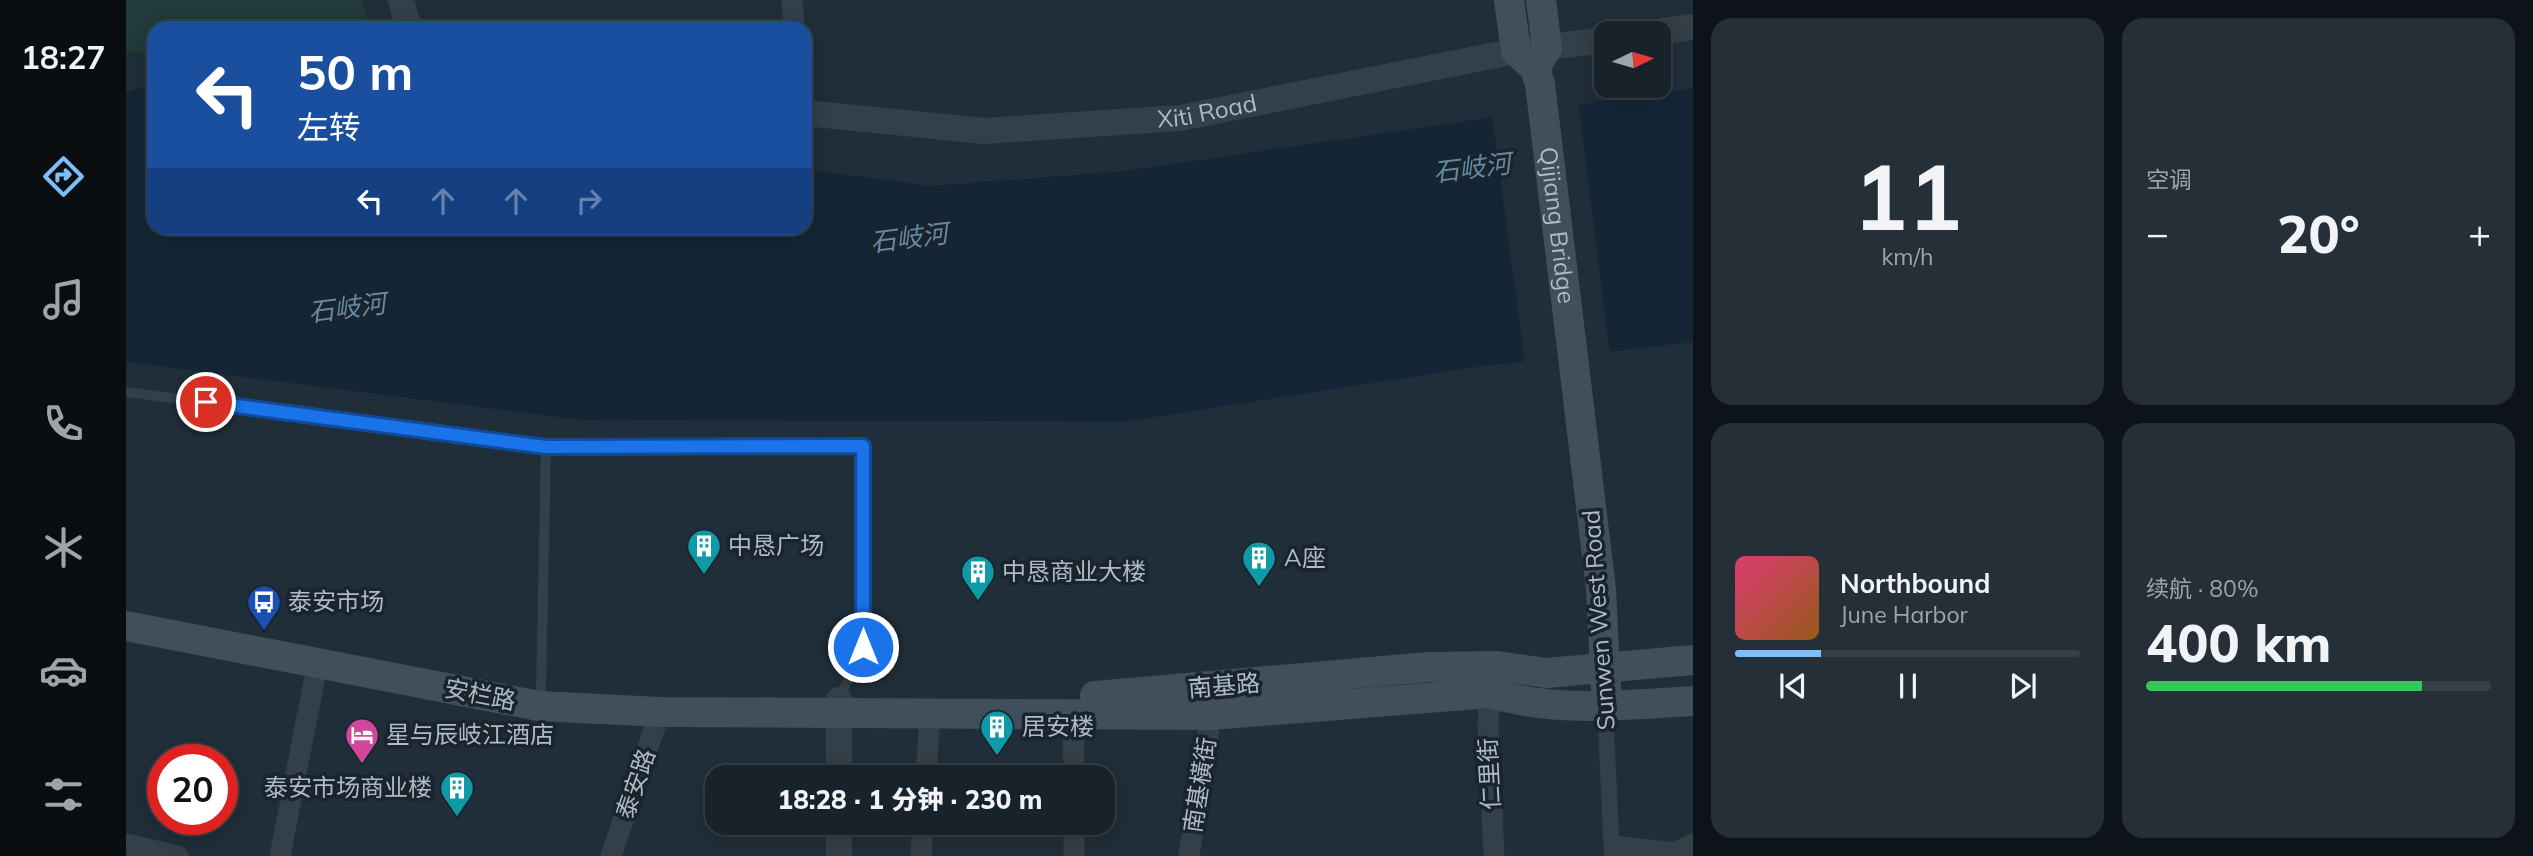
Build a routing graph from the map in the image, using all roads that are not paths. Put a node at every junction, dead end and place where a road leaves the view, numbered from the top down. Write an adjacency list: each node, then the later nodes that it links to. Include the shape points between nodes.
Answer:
1 (401, 0): 5 (street)
2 (792, 0): 6 (street)
3 (1509, 0): 10 (main road)
4 (1541, 0): 10 (main road)
5 (407, 21)
6 (794, 21)
7 (1693, 27): 8 (street)
8 (1671, 30)
9 (1594, 44): 10 (street, Xiti Road)
10 (1535, 65): 11 (street, Xiti Road, via 1180,118 984,131); 12 (main road, Qijiang Bridge)
11 (812, 114)
12 (1577, 385): 19 (main road, Sunwen West Road)
13 (127, 395): 14 (lane)
14 (546, 447): 20 (lane); 24 (lane, via 863,446 863,647)
15 (126, 614): 20 (main road, 安栏路)
16 (126, 626): 18 (main road, 安栏路)
17 (1693, 660): 19 (main road, 南基路)
18 (317, 666): 25 (main road, 安栏路, via 539,706); 39 (street)
19 (1607, 670): 23 (main road, Sunwen West Road); 24 (main road, 南基路, via 1546,673 1497,666 1429,667 1073,698)
20 (541, 691): 24 (main road, 安栏路)
21 (1490, 693): 23 (main road, via 1524,703); 28 (main road, 南基路); 45 (street, 仁里街)
22 (1693, 701): 23 (main road)
23 (1605, 706): 37 (street, Sunwen West Road)
24 (840, 707): 25 (main road, 安栏路); 26 (main road, 南基路); 29 (street)
25 (660, 712): 40 (street, 泰安路)
26 (930, 713): 27 (main road, 南基路); 30 (street)
27 (1073, 714): 28 (main road, 南基路); 31 (street)
28 (1211, 715): 44 (street, 南基橫街)
29 (839, 765)
30 (927, 765)
31 (1074, 765)
32 (839, 835): 41 (street)
33 (922, 835): 42 (street)
34 (1074, 835): 43 (street)
35 (126, 844): 38 (street)
36 (1693, 844): 37 (street, via 1675,853)
37 (1613, 851)
38 (178, 856)
39 (280, 856)
40 (611, 856)
41 (839, 856)
42 (921, 856)
43 (1074, 856)
44 (1189, 856)
45 (1494, 856)

